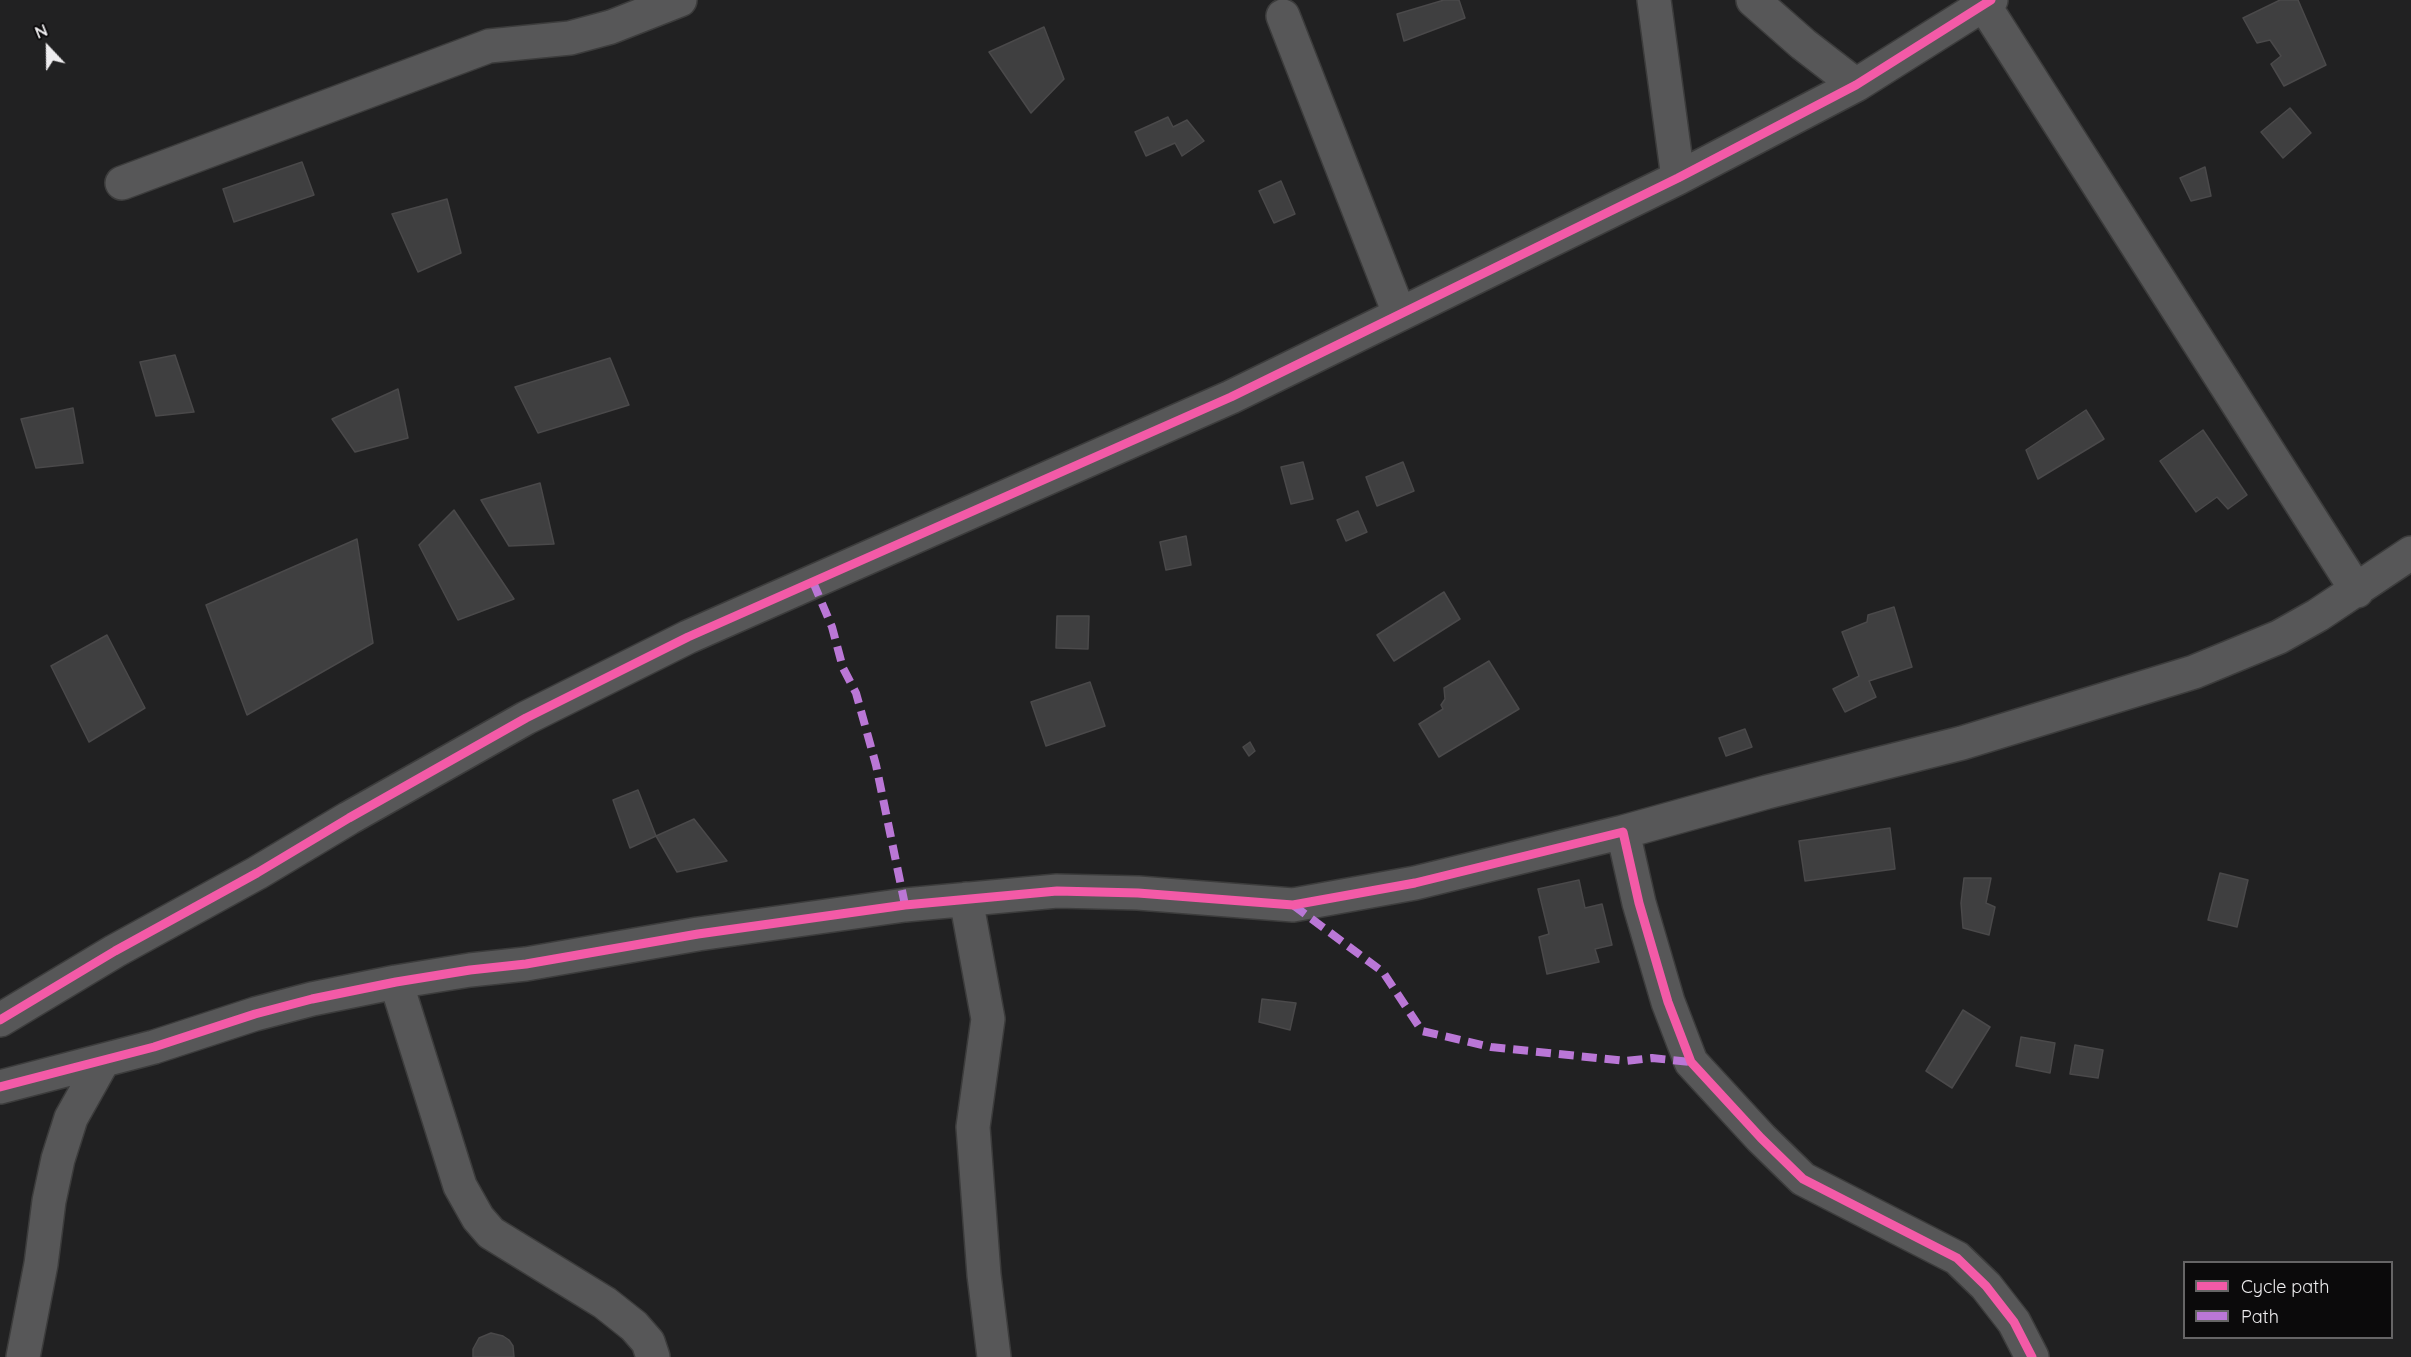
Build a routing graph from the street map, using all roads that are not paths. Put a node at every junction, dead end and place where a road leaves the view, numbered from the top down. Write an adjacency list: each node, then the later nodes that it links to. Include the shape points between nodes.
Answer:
1 (680, 0): 8 (street, via 570,38 489,46)
2 (1654, 0): 7 (street)
3 (1753, 0): 6 (street)
4 (1988, 2): 6 (street); 11 (street)
5 (1283, 16): 9 (street)
6 (1856, 85): 7 (street)
7 (1678, 178): 9 (street)
8 (122, 183)
9 (1399, 313): 15 (street, via 1231,397 647,657 516,724)
10 (2411, 553): 11 (street)
11 (2356, 591): 12 (street, via 2279,637 2194,672 1962,743)
12 (1623, 832): 13 (street, via 1415,883 1293,905 1068,891); 21 (street, via 1668,1002 1691,1062 1803,1179 1957,1258 1986,1286 2014,1322)
13 (966, 899): 14 (street, via 698,934 526,964); 20 (street, via 988,1019 973,1127)
14 (396, 981): 16 (street, via 255,1014); 19 (street, via 460,1186 478,1218 491,1233 605,1303 634,1326 648,1341)
15 (0, 1020)
16 (103, 1060): 17 (street); 18 (street, via 71,1118 58,1160)
17 (0, 1087)
18 (22, 1357)
19 (653, 1357)
20 (994, 1357)
21 (2032, 1357)

